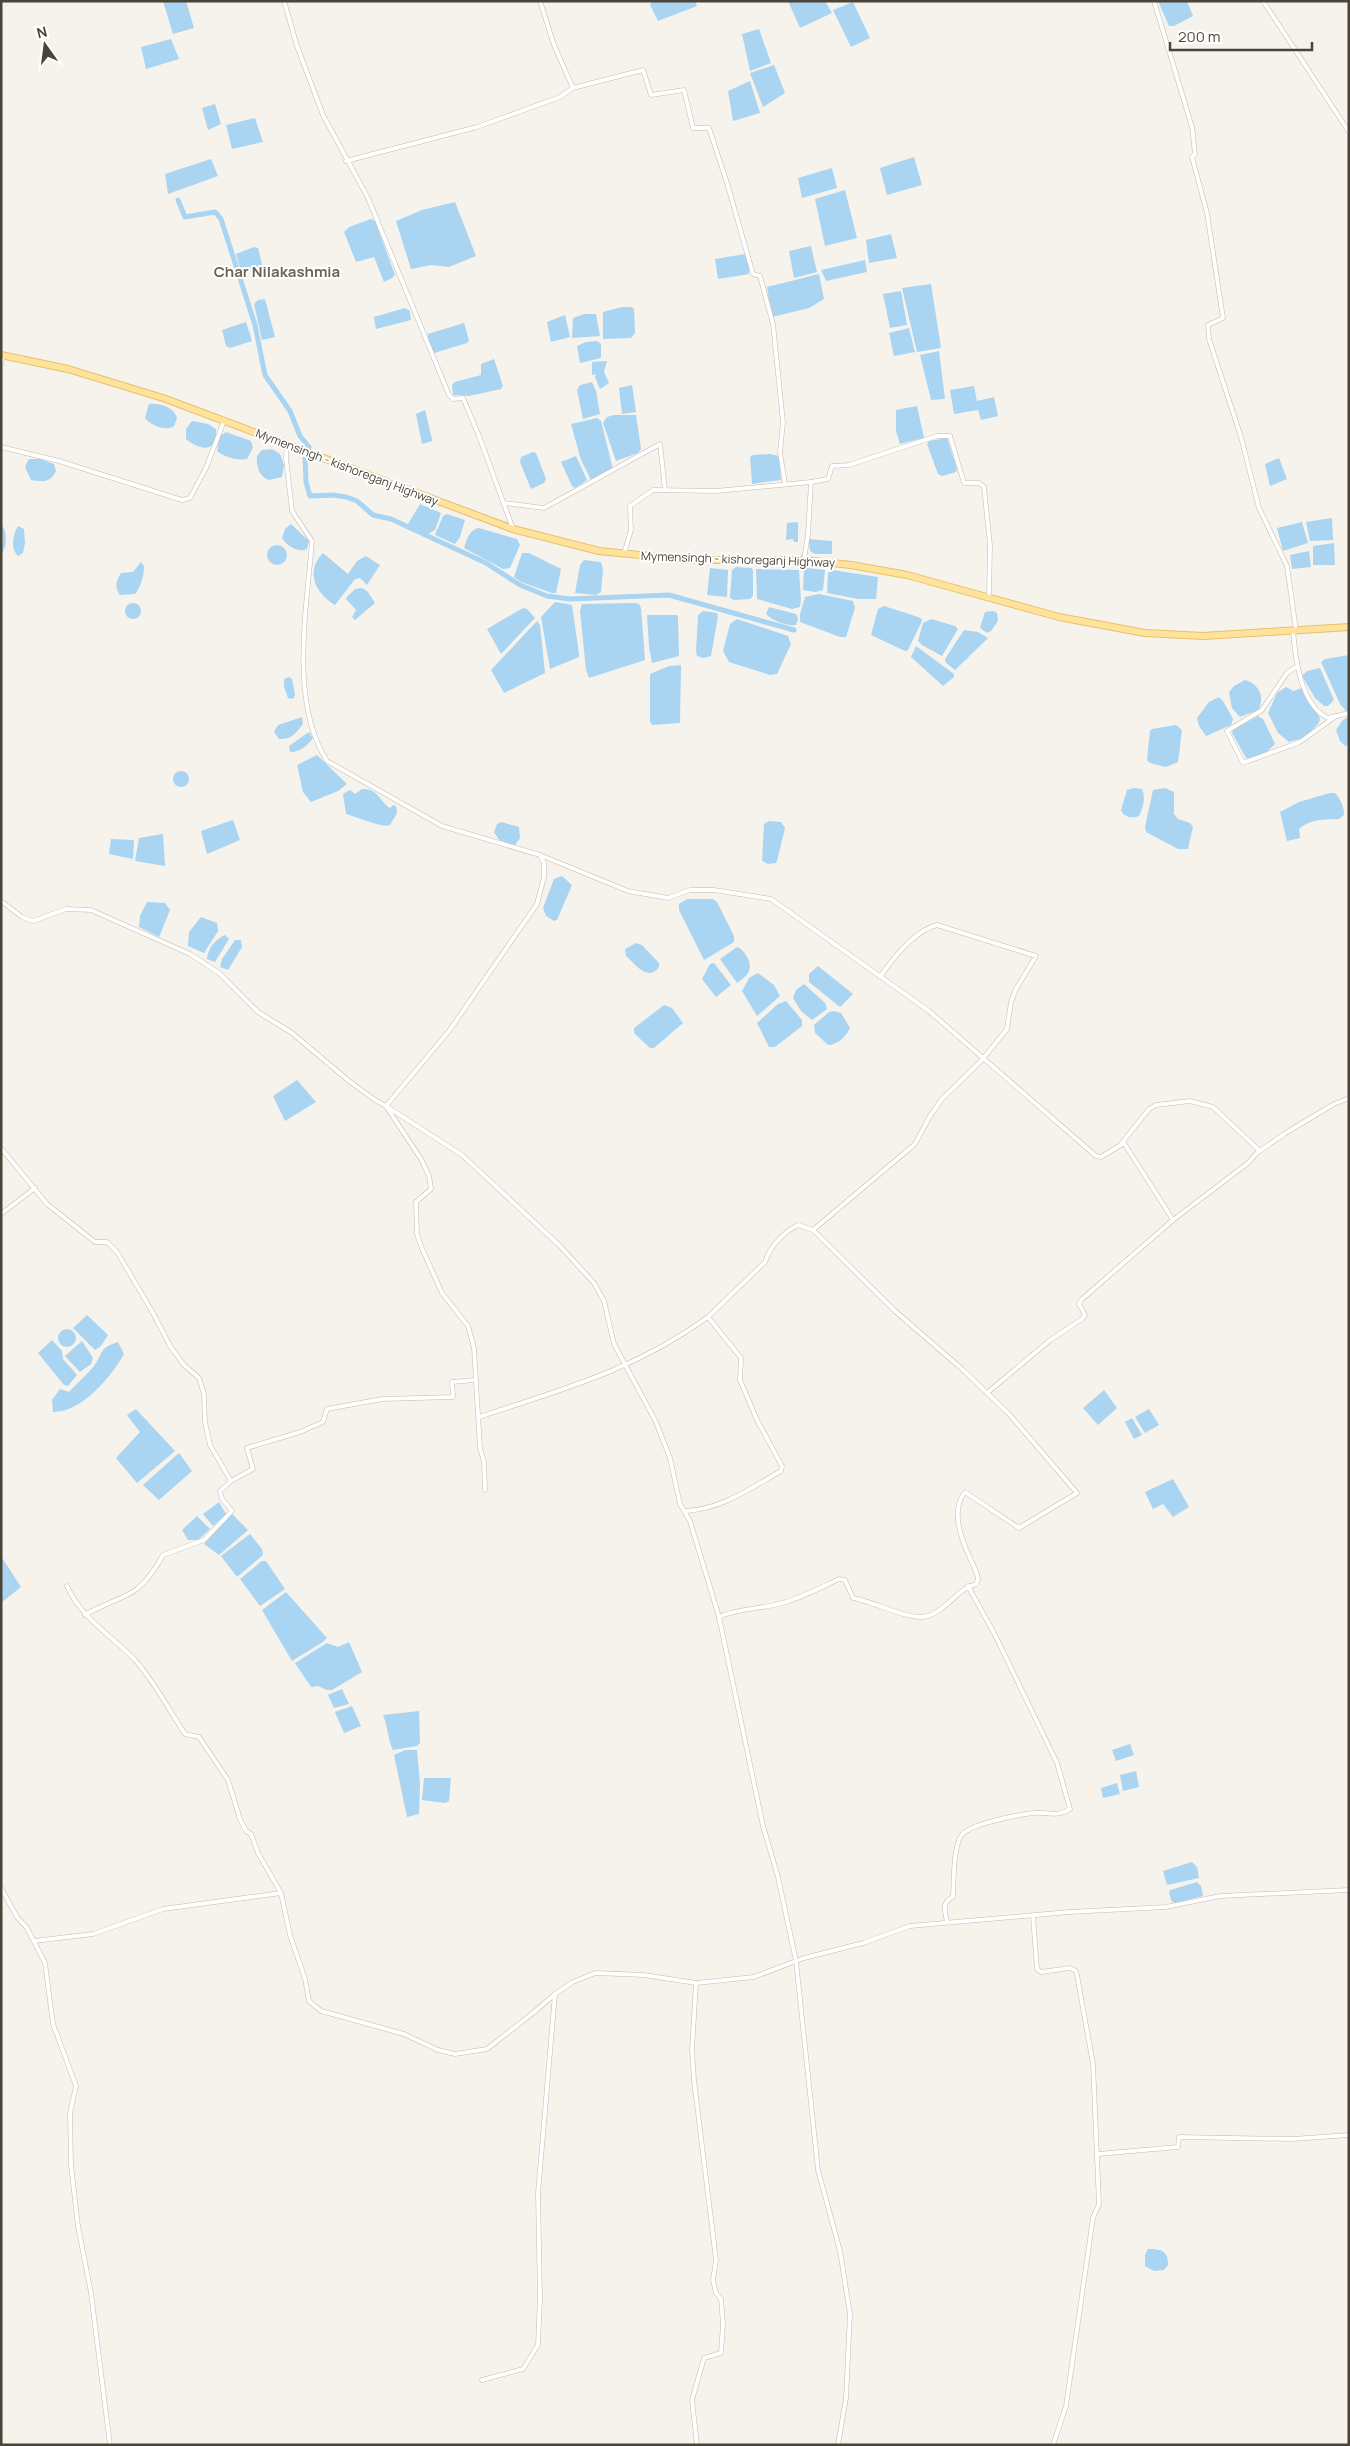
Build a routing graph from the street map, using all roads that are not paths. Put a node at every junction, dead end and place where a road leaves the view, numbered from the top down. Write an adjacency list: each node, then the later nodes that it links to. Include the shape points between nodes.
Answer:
1 (284, 1): 7 (street, via 314,94)
2 (540, 1): 5 (street, via 554,45)
3 (1154, 1): 22 (street, via 1192,127 1192,157 1207,213 1223,318 1208,325 1209,339 1241,436 1259,508 1287,566)
4 (1263, 1): 6 (street)
5 (573, 88): 7 (street, via 560,97 477,128); 14 (street, via 643,70 652,95 684,90 694,128 709,128 753,274 760,276 773,324 783,422 780,452)
6 (1349, 132)
7 (346, 161): 16 (street, via 368,198 449,395 453,399 463,398)
8 (2, 355): 9 (street); 10 (main road, Mymensingh - kishoreganj Highway, via 124,385)
9 (1, 364)
10 (224, 421): 11 (main road, Mymensingh - kishoreganj Highway); 12 (street, via 206,468 190,498 182,500 59,461)
11 (287, 444): 17 (main road, Mymensingh - kishoreganj Highway); 26 (street, via 292,511 312,541 303,644 306,704 327,761 442,826)
12 (1, 447)
13 (811, 482): 14 (street); 19 (street); 20 (street, via 828,479 832,466 849,464 937,436 950,436 964,483 979,483 984,487 990,545)
14 (784, 484): 15 (street, via 716,491)
15 (665, 490): 16 (street, via 660,444 544,508); 18 (street, via 653,490 630,506 631,530)
16 (504, 503): 17 (street)
17 (513, 529): 18 (main road, Mymensingh - kishoreganj Highway)
18 (624, 554): 19 (main road, Mymensingh - kishoreganj Highway, via 690,560)
19 (804, 560): 20 (main road, Mymensingh - kishoreganj Highway, via 882,570)
20 (988, 597): 22 (main road, Mymensingh - kishoreganj Highway, via 1059,617 1145,633 1203,636)
21 (1349, 627): 22 (main road, Mymensingh - kishoreganj Highway)
22 (1295, 630): 23 (street)
23 (1296, 667): 25 (street, via 1319,712 1328,718); 25 (street, via 1287,673 1262,710 1227,731 1243,763 1300,742)
24 (1349, 713): 25 (street)
25 (1336, 716)
26 (540, 855): 28 (street, via 628,891 668,898 690,890 714,890 771,900); 31 (street, via 544,863 544,877 537,904 449,1031)
27 (1, 902): 31 (street, via 33,921 66,909 91,910 190,954 219,973 258,1012 292,1033 349,1082)
28 (880, 977): 29 (street, via 929,1011); 29 (street, via 892,960 920,934 937,925 1036,956 1016,989 1007,1029)
29 (983, 1058): 32 (street, via 1096,1156 1101,1157); 38 (street, via 942,1099 915,1144)
30 (1349, 1098): 34 (street)
31 (386, 1106): 40 (street, via 462,1155 594,1282 604,1301 614,1344); 41 (street, via 416,1150 429,1176 431,1189 416,1202 417,1234 442,1293 468,1326 474,1348)
32 (1121, 1144): 34 (street, via 1149,1109 1156,1105 1190,1101 1212,1107); 37 (street, via 1124,1143)
33 (1, 1148): 35 (street)
34 (1260, 1151): 37 (street)
35 (35, 1188): 36 (street); 44 (street, via 47,1204 81,1232 95,1242 107,1242 117,1252 170,1346 199,1378 210,1446)
36 (1, 1214)
37 (1173, 1220): 42 (street, via 1081,1300 1079,1304 1085,1315 1082,1319 1049,1341)
38 (813, 1230): 39 (street, via 798,1225 789,1229 767,1252 765,1262); 42 (street, via 895,1311)
39 (708, 1317): 40 (street, via 677,1340); 46 (street, via 741,1358 740,1380 782,1466 781,1470 732,1499 704,1509)
40 (626, 1366): 43 (street); 46 (street, via 656,1422 670,1458 680,1504)
41 (475, 1380): 43 (street); 44 (street, via 452,1382 453,1397 382,1399 327,1409 323,1422 247,1448 254,1470)
42 (987, 1393): 48 (street, via 1077,1493 1019,1528 965,1492 960,1497 957,1510 958,1526 978,1580)
43 (479, 1417): 45 (street)
44 (230, 1481): 49 (street, via 220,1491 232,1511 204,1540 163,1555 156,1569 136,1590)
45 (485, 1490)
46 (686, 1511): 50 (street)
47 (66, 1586): 49 (street)
48 (968, 1586): 50 (street, via 953,1601 929,1616 921,1617 853,1598 846,1582 840,1579 786,1602); 55 (street, via 1057,1763 1070,1809 1058,1814 1033,1812 971,1827 961,1836 953,1897 944,1904)
49 (85, 1615): 53 (street, via 135,1660 185,1734 199,1737 228,1780 240,1819 251,1834)
50 (719, 1617): 57 (street, via 762,1826 778,1877)
51 (1, 1888): 56 (street)
52 (1349, 1890): 54 (street, via 1220,1896 1166,1907)
53 (280, 1893): 56 (street, via 163,1909 93,1934); 59 (street, via 309,2000 321,2011 404,2034 432,2048 455,2054 487,2049)
54 (1033, 1916): 55 (street); 61 (street, via 1037,1968 1041,1972 1070,1968 1076,1971 1093,2064)
55 (947, 1922): 57 (street, via 904,1928)
56 (34, 1941): 63 (street, via 45,1963 52,2024 76,2086 70,2113 71,2165)
57 (796, 1961): 58 (street, via 754,1977); 65 (street, via 818,2170 840,2251 850,2314 846,2398)
58 (696, 1983): 59 (street, via 644,1975 595,1973); 64 (street, via 692,2050 694,2080 716,2260 714,2280 716,2293 721,2299 723,2324 721,2353 704,2358 692,2400)
59 (554, 1994): 62 (street, via 538,2193 538,2345 523,2369)
60 (1349, 2134): 61 (street, via 1293,2139 1179,2137 1178,2147)
61 (1098, 2154): 66 (street, via 1099,2204 1093,2218 1066,2406)
62 (482, 2380)
63 (110, 2445)
64 (696, 2445)
65 (838, 2445)
66 (1052, 2445)

